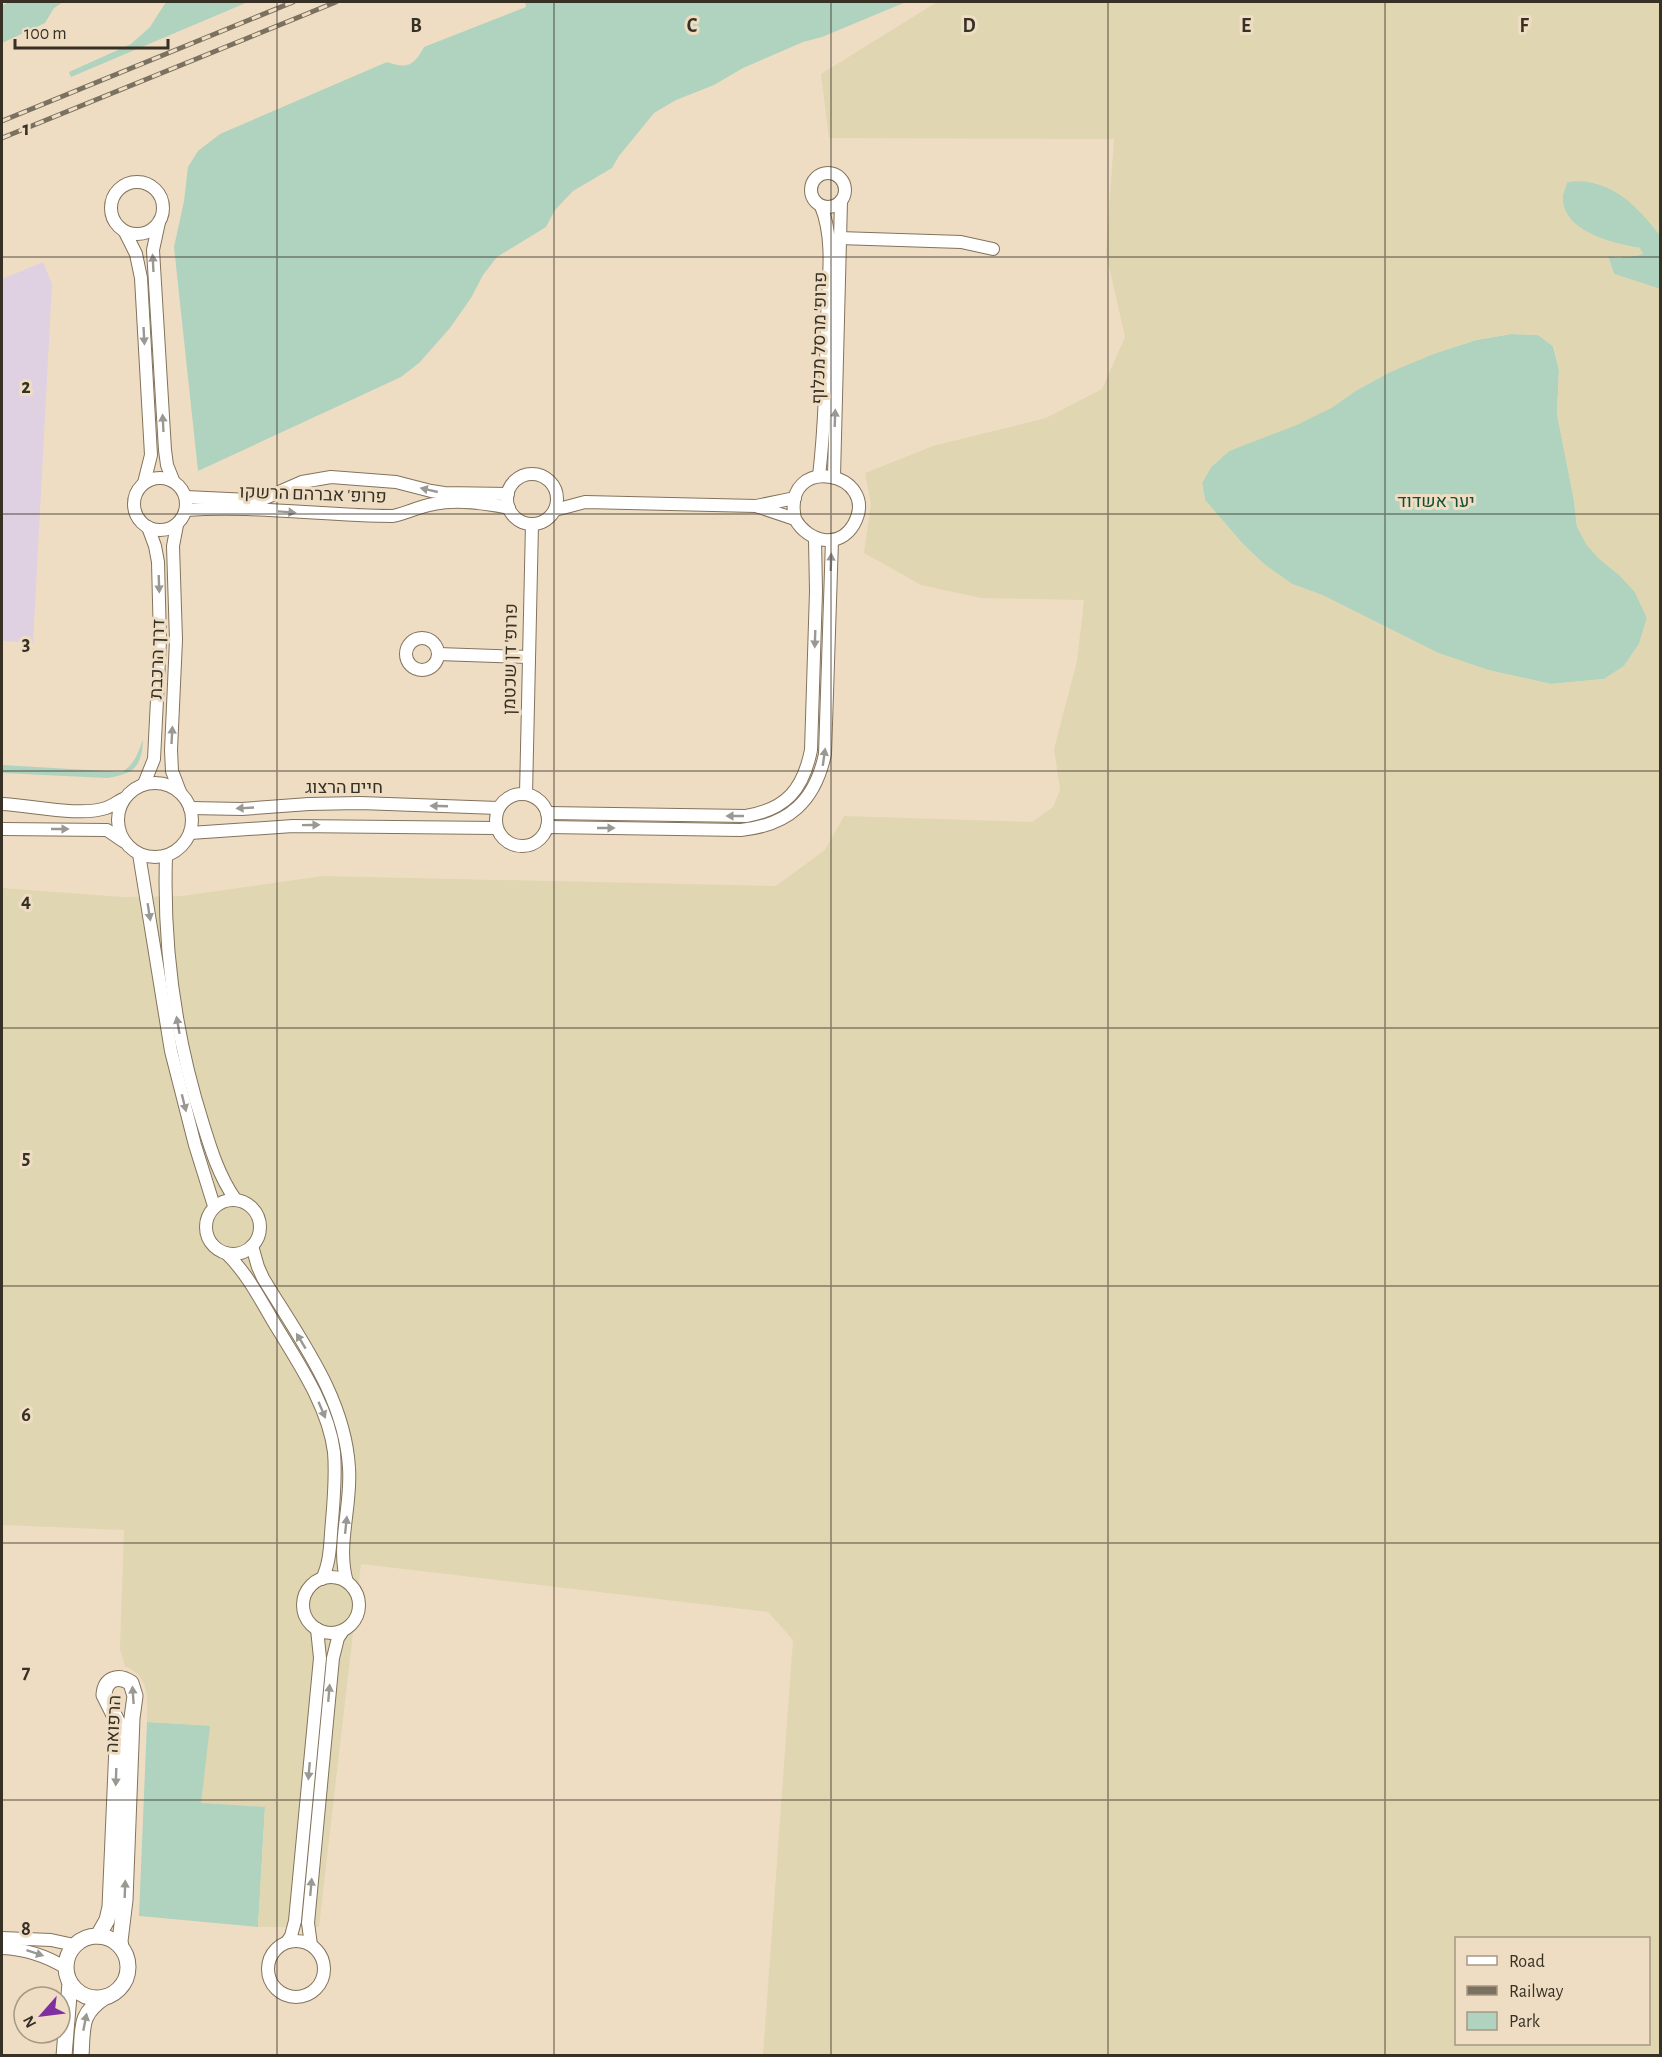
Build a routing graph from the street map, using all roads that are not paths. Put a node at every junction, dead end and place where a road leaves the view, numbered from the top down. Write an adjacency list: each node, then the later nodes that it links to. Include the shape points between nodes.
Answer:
1 (841, 201): 2 (street, via 832,207); 2 (street, via 845,190 842,179 826,172 816,177 810,187 812,198); 5 (street, פרופ' מרסל מכלוף)
2 (821, 206): 7 (street, פרופ' מרסל מכלוף, via 827,226 829,260 824,434)
3 (159, 222): 4 (street, via 144,233); 4 (street, via 163,207 157,191 143,183 130,183 117,191 111,204 113,219); 9 (street, one-way to 3, via 166,459 153,250)
4 (125, 232): 10 (street, one-way to 10, via 136,254 141,278 151,455)
5 (839, 238): 6 (street, via 960,242); 8 (street, פרופ' מרסל מכלוף, one-way to 5)
6 (993, 249)
7 (819, 476): 8 (street); 13 (street, via 804,484)
8 (834, 476): 24 (street, via 849,485 858,509 853,526)
9 (173, 480): 10 (street, via 158,477); 15 (street, via 183,490)
10 (144, 483): 22 (street, via 134,503 139,519)
11 (556, 492): 12 (street, via 547,479 531,474 516,480); 14 (street); 18 (street)
12 (508, 494): 15 (street, פרופ' אברהם הרשקו, one-way to 15, via 438,492 396,482 331,477 302,482 263,499); 17 (street)
13 (795, 498): 16 (street); 19 (street)
14 (585, 502): 16 (street); 18 (street)
15 (186, 504): 17 (street, פרופ' אברהם הרשקו, one-way to 17, via 383,516 449,502); 21 (street)
16 (756, 506): 19 (street)
17 (509, 508): 20 (street, via 518,519)
18 (555, 510): 20 (street, via 546,521)
19 (795, 519): 23 (street)
20 (532, 524): 26 (street, פרופ' דן שכטמן)
21 (177, 525): 22 (street, via 163,530); 28 (street, דרך הרכבת, one-way to 21, via 172,771 171,750 176,640 173,546)
22 (148, 527): 27 (street, דרך הרכבת, one-way to 27, via 158,562 160,640 154,759)
23 (815, 538): 24 (street); 34 (street, one-way to 34, via 811,750 807,771 789,798 774,808 746,816)
24 (832, 540): 35 (street, one-way to 24, via 741,830 761,828 798,808 811,792 825,754)
25 (438, 654): 26 (street)
26 (528, 657): 29 (street, פרופ' דן שכטמן)
27 (144, 784): 28 (street, via 156,782); 30 (street)
28 (180, 792): 32 (street)
29 (526, 794): 33 (street, via 510,796); 34 (street, via 540,801)
30 (123, 799): 31 (street, via 93,811); 39 (street, via 117,821)
31 (2, 804)
32 (190, 808): 33 (street, חיים הרצוג, one-way to 32, via 360,803); 38 (street)
33 (498, 808): 36 (street)
34 (547, 813): 35 (street)
35 (547, 827): 36 (street, via 540,840 518,847 505,841)
36 (496, 828): 38 (street, one-way to 36, via 314,825)
37 (2, 829): 39 (street, one-way to 39, via 106,830)
38 (190, 833): 41 (street, via 176,851)
39 (124, 842): 40 (street)
40 (139, 854): 41 (street); 43 (street, one-way to 43, via 171,1051)
41 (166, 856): 42 (street, one-way to 41, via 217,1167 182,1047 165,920)
42 (235, 1199): 43 (street); 44 (street, via 248,1204 259,1221 259,1234)
43 (214, 1206): 45 (street, via 206,1220 206,1233 216,1248)
44 (252, 1246): 45 (street, via 240,1253); 47 (street, one-way to 44, via 343,1562 350,1471 340,1416 324,1380 258,1268)
45 (226, 1253): 46 (street, one-way to 46, via 241,1269 286,1343 327,1420 335,1480 328,1560)
46 (322, 1579): 47 (street); 48 (street, via 306,1592 303,1606 307,1620)
47 (347, 1582): 49 (street, via 356,1592 359,1611 351,1626)
48 (317, 1629): 49 (street, via 329,1634); 52 (street, one-way to 52, via 320,1658 295,1921)
49 (342, 1632): 54 (street, one-way to 49, via 308,1923 333,1658)
50 (98, 1936): 53 (street, via 89,1936); 55 (street); 55 (street, הרפואה, one-way to 50, via 135,1696 131,1683 118,1678 106,1684 104,1695 118,1723 110,1907)
51 (2, 1938): 53 (street)
52 (287, 1942): 54 (street); 54 (street, via 273,1953 268,1974 274,1987 292,1997 312,1993 322,1981 322,1959)
53 (74, 1945): 57 (street)
54 (311, 1945)
55 (121, 1947): 59 (street, via 127,1959 126,1978 119,1989)
56 (2, 1948): 57 (street, one-way to 57, via 28,1951)
57 (66, 1968): 58 (street)
58 (70, 1983): 59 (street, via 86,1996); 60 (street)
59 (105, 1997): 61 (street, one-way to 59, via 87,2011)
60 (64, 2055)
61 (81, 2055)

